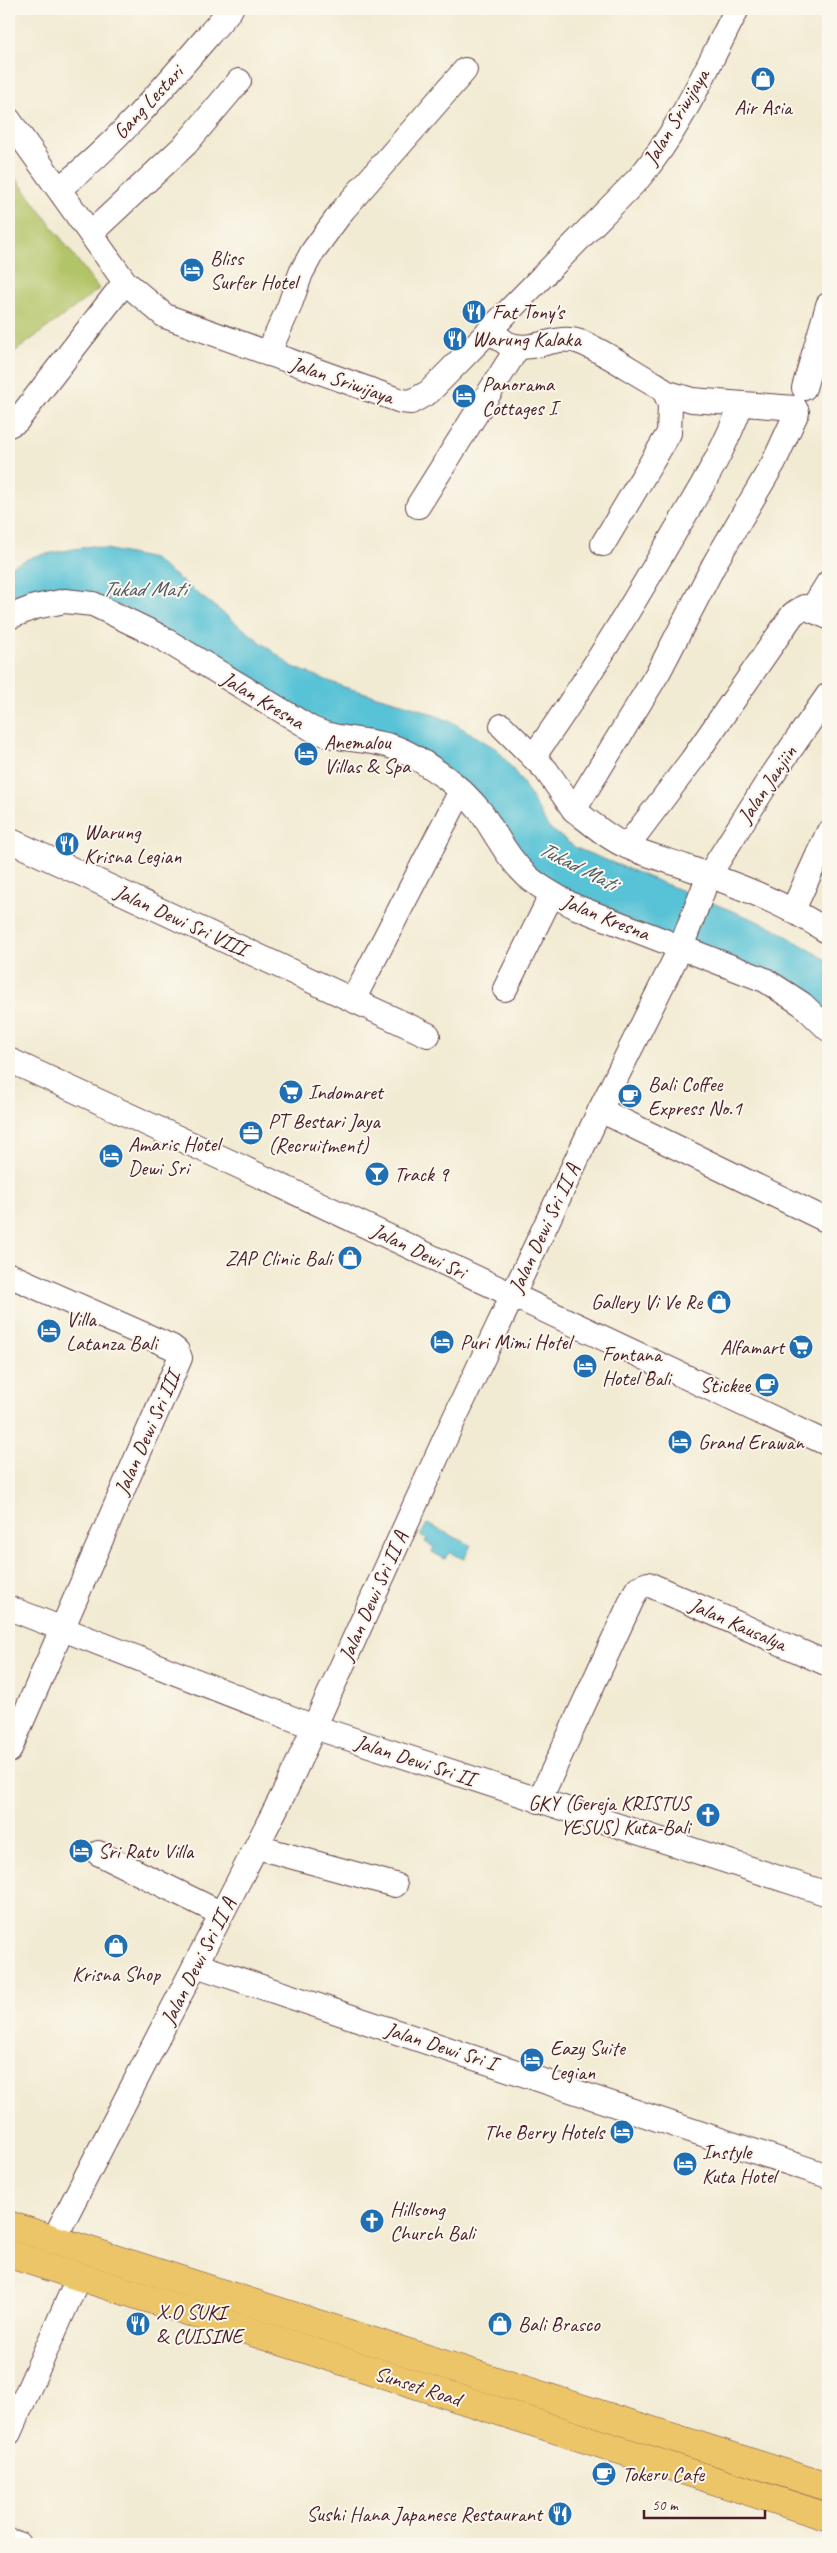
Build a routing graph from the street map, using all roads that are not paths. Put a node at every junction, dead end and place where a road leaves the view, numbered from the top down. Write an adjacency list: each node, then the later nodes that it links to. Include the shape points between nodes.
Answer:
1 (231, 9): 6 (street, Gang Lestari, via 141,112 82,171)
2 (736, 9): 10 (street, Jalan Sriwijaya, via 656,158)
3 (465, 70): 12 (street, via 343,210 313,252 300,273)
4 (240, 81): 7 (street, via 186,144)
5 (9, 120): 6 (street, Jalan Sriwijaya)
6 (60, 188): 7 (street, Jalan Sriwijaya)
7 (91, 233): 8 (street, Jalan Sriwijaya)
8 (125, 282): 12 (street, Jalan Sriwijaya, via 164,316); 16 (street, via 17,421)
9 (828, 305): 13 (street)
10 (490, 330): 11 (street, via 507,344); 12 (street, Jalan Sriwijaya, via 430,392 411,402)
11 (518, 346): 14 (street, via 578,341); 17 (street)
12 (268, 354)
13 (804, 388)
14 (665, 392): 15 (street, via 692,400); 18 (street, via 670,405 669,433)
15 (741, 404): 24 (street, via 726,443 631,608); 26 (street, via 795,408 797,412 774,462 716,561 659,671)
16 (9, 425)
17 (418, 506)
18 (603, 544)
19 (828, 583): 20 (street)
20 (820, 613): 29 (street, via 804,607 794,614 692,760)
21 (9, 617): 25 (street, Jalan Kresna, via 65,601 93,604 158,635 312,729 328,736 391,746 430,766)
22 (828, 695): 30 (street, Jalan Janjiin)
23 (502, 726): 24 (street)
24 (533, 757): 26 (street)
25 (462, 791): 31 (street, Jalan Kresna, via 480,811 508,855 527,876); 36 (street)
26 (574, 810): 29 (street)
27 (828, 833): 32 (street)
28 (9, 840): 36 (street, Jalan Dewi Sri VIII)
29 (627, 846): 30 (street)
30 (707, 878): 32 (street); 34 (street, Jalan Janjiin)
31 (552, 894): 34 (street, Jalan Kresna, via 576,907); 35 (street)
32 (793, 910): 33 (street)
33 (828, 932)
34 (682, 945): 37 (street, Jalan Kresna, via 770,983 802,1004); 40 (street, Jalan Dewi Sri II A)
35 (505, 989)
36 (353, 1000): 38 (street, Jalan Dewi Sri VIII)
37 (828, 1029)
38 (428, 1035)
39 (9, 1060): 43 (street, Jalan Dewi Sri)
40 (600, 1110): 41 (street); 43 (street, Jalan Dewi Sri II A)
41 (828, 1221)
42 (9, 1275): 46 (street, Jalan Dewi Sri III, via 172,1347 180,1358)
43 (512, 1296): 44 (street, Jalan Dewi Sri); 48 (street, Jalan Dewi Sri II A)
44 (828, 1444)
45 (9, 1608): 46 (street, Jalan Dewi Sri II)
46 (60, 1629): 48 (street, Jalan Dewi Sri II); 49 (street)
47 (828, 1664): 50 (street, Jalan Kausalya, via 648,1584 638,1588)
48 (314, 1727): 50 (street, Jalan Dewi Sri II); 51 (street, Jalan Dewi Sri II A)
49 (9, 1751)
50 (538, 1801): 54 (street, Jalan Dewi Sri II)
51 (258, 1847): 53 (street); 55 (street, Jalan Dewi Sri II A)
52 (98, 1853): 55 (street)
53 (395, 1885)
54 (828, 1894)
55 (220, 1913): 56 (street, Jalan Dewi Sri II A)
56 (196, 1965): 57 (street, Jalan Dewi Sri I); 59 (street, Jalan Dewi Sri II A)
57 (828, 2176)
58 (9, 2225): 59 (highway, Sunset Road)
59 (54, 2239): 63 (highway, Sunset Road)
60 (9, 2254): 61 (highway, Sunset Road)
61 (79, 2276): 62 (street); 64 (highway, Sunset Road)
62 (9, 2433)
63 (828, 2487)
64 (828, 2517)
65 (9, 2541): 66 (street)
66 (18, 2544)

